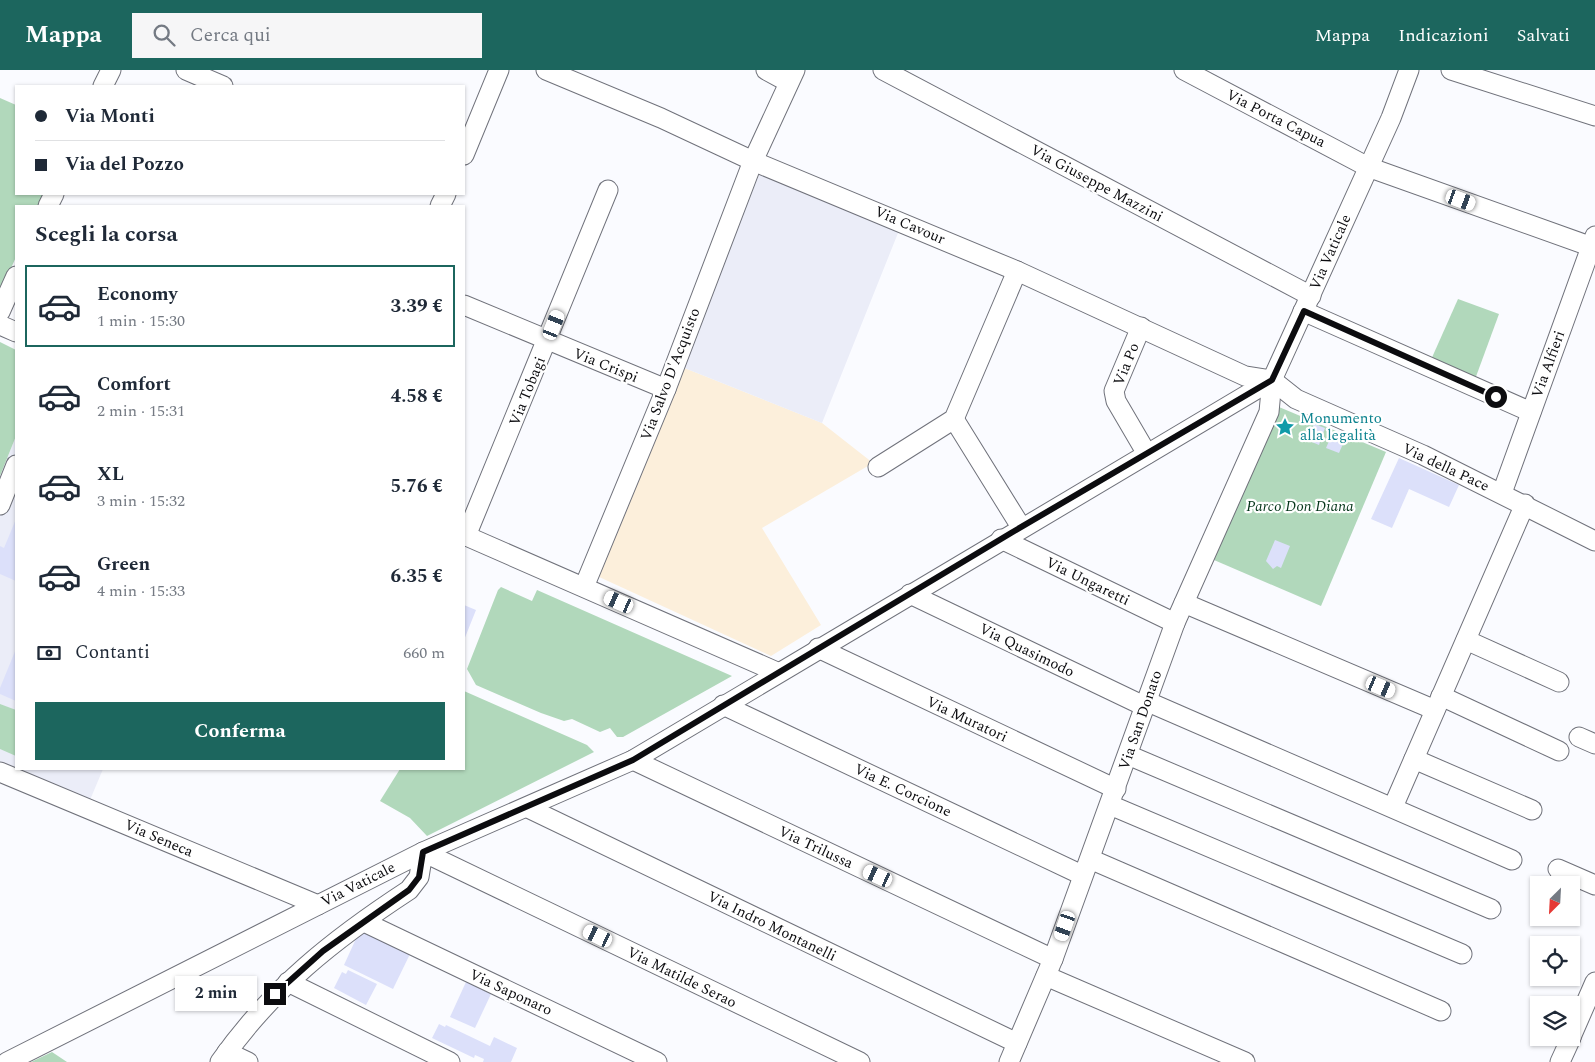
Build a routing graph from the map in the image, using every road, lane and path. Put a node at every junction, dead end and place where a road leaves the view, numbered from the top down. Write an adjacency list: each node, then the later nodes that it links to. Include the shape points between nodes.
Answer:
1 (111, 70): 11 (street)
2 (186, 70): 12 (street)
3 (499, 70): 14 (street)
4 (546, 70): 15 (street, Via Cavour)
5 (766, 70): 10 (street)
6 (883, 70): 21 (street, Via Giuseppe Mazzini)
7 (1184, 70): 16 (street, Via Porta Capua)
8 (1408, 70): 16 (street, Via Vaticale, via 1391,118)
9 (1451, 70): 13 (street)
10 (792, 76): 15 (street, Via Salvo D'Acquisto)
11 (104, 85)
12 (220, 85)
13 (1595, 116)
14 (465, 153)
15 (753, 160): 19 (street, Via Cavour); 29 (street, Via Salvo D'Acquisto)
16 (1368, 167): 18 (street, Via Porta Capua); 21 (street, Via Vaticale)
17 (608, 190): 27 (street, Via Tobagi)
18 (1594, 243): 30 (street, Via Alfieri)
19 (1017, 271): 25 (street, Via Cavour); 31 (street)
20 (15, 278): 23 (street)
21 (1307, 304): 28 (street, Via Vaticale); 30 (street, Via Giuseppe Mazzini)
22 (465, 305): 27 (street, Via Crispi)
23 (0, 312)
24 (0, 324): 26 (street)
25 (1141, 327): 28 (street, Via Cavour, via 1245,376); 32 (street, Via Po, via 1114,391 1116,401)
26 (15, 332)
27 (547, 341): 29 (street, Via Crispi); 39 (street, Via Tobagi)
28 (1272, 380): 32 (street, Via Vaticale); 35 (street, Via della Pace, via 1296,399); 44 (street, Via San Donato, via 1269,412)
29 (666, 388): 42 (street, Via Salvo D'Acquisto)
30 (1531, 412): 35 (street, Via Alfieri)
31 (954, 419): 34 (street); 38 (street)
32 (1147, 454): 38 (street, Via Vaticale)
33 (15, 467): 37 (street)
34 (878, 467)
35 (1502, 493): 36 (street, Via della Pace)
36 (1525, 504): 41 (street, Via della Pace); 46 (street)
37 (0, 505)
38 (1021, 527): 40 (street, Via Vaticale)
39 (465, 536): 42 (street)
40 (1001, 539): 43 (street, Via Vaticale); 45 (street, Via Ungaretti)
41 (1595, 540)
42 (584, 586): 48 (street)
43 (910, 594): 47 (street, Via Vaticale); 51 (street, Via Quasimodo)
44 (1184, 603): 45 (street, Via San Donato); 50 (street)
45 (1175, 623): 51 (street, Via San Donato)
46 (1466, 640): 49 (street); 50 (street)
47 (818, 648): 48 (street, Via Vaticale); 58 (street, Via Muratori)
48 (777, 672): 52 (street, Via Vaticale)
49 (1559, 682)
50 (1438, 703): 53 (street); 55 (street)
51 (1145, 704): 54 (street, Via San Donato); 59 (street, Via Quasimodo)
52 (723, 705): 56 (street, Via Vaticale); 64 (street, Via E. Corcione)
53 (1559, 751)
54 (1128, 754): 58 (street, Via San Donato); 68 (street)
55 (1414, 759): 59 (street); 61 (street)
56 (633, 760): 60 (street, Via Vaticale); 71 (street, Via Trilussa)
57 (0, 772): 67 (street, Via Seneca)
58 (1113, 797): 64 (street, Via San Donato); 70 (street, Via Muratori)
59 (1392, 807): 63 (street, Via Quasimodo)
60 (528, 808): 62 (street, Via Vaticale); 77 (street, Via Indro Montanelli)
61 (1532, 810)
62 (423, 852): 67 (street, Via Vaticale); 69 (street, via 419,877 409,890); 84 (street, Via Matilde Serao)
63 (1512, 860)
64 (1086, 867): 71 (street, Via San Donato); 75 (street, Via E. Corcione)
65 (1558, 869): 66 (street)
66 (1595, 885)
67 (318, 905): 79 (street, Via Vaticale)
68 (1491, 909)
69 (364, 922): 73 (street, via 323,951); 83 (street, Via Saponaro)
70 (1462, 954)
71 (1053, 959): 72 (street, Via San Donato)
72 (1046, 976): 77 (street, Via San Donato); 86 (street)
73 (288, 982): 80 (street, via 259,1011); 82 (street)
74 (1595, 982): 76 (street)
75 (1441, 1011)
76 (1587, 1022)
77 (1017, 1043): 85 (street, Via San Donato)
78 (1567, 1046): 87 (street)
79 (7, 1057)
80 (224, 1057): 81 (street)
81 (248, 1062)
82 (450, 1062)
83 (657, 1062)
84 (860, 1062)
85 (1010, 1062)
86 (1245, 1062)
87 (1560, 1062)

